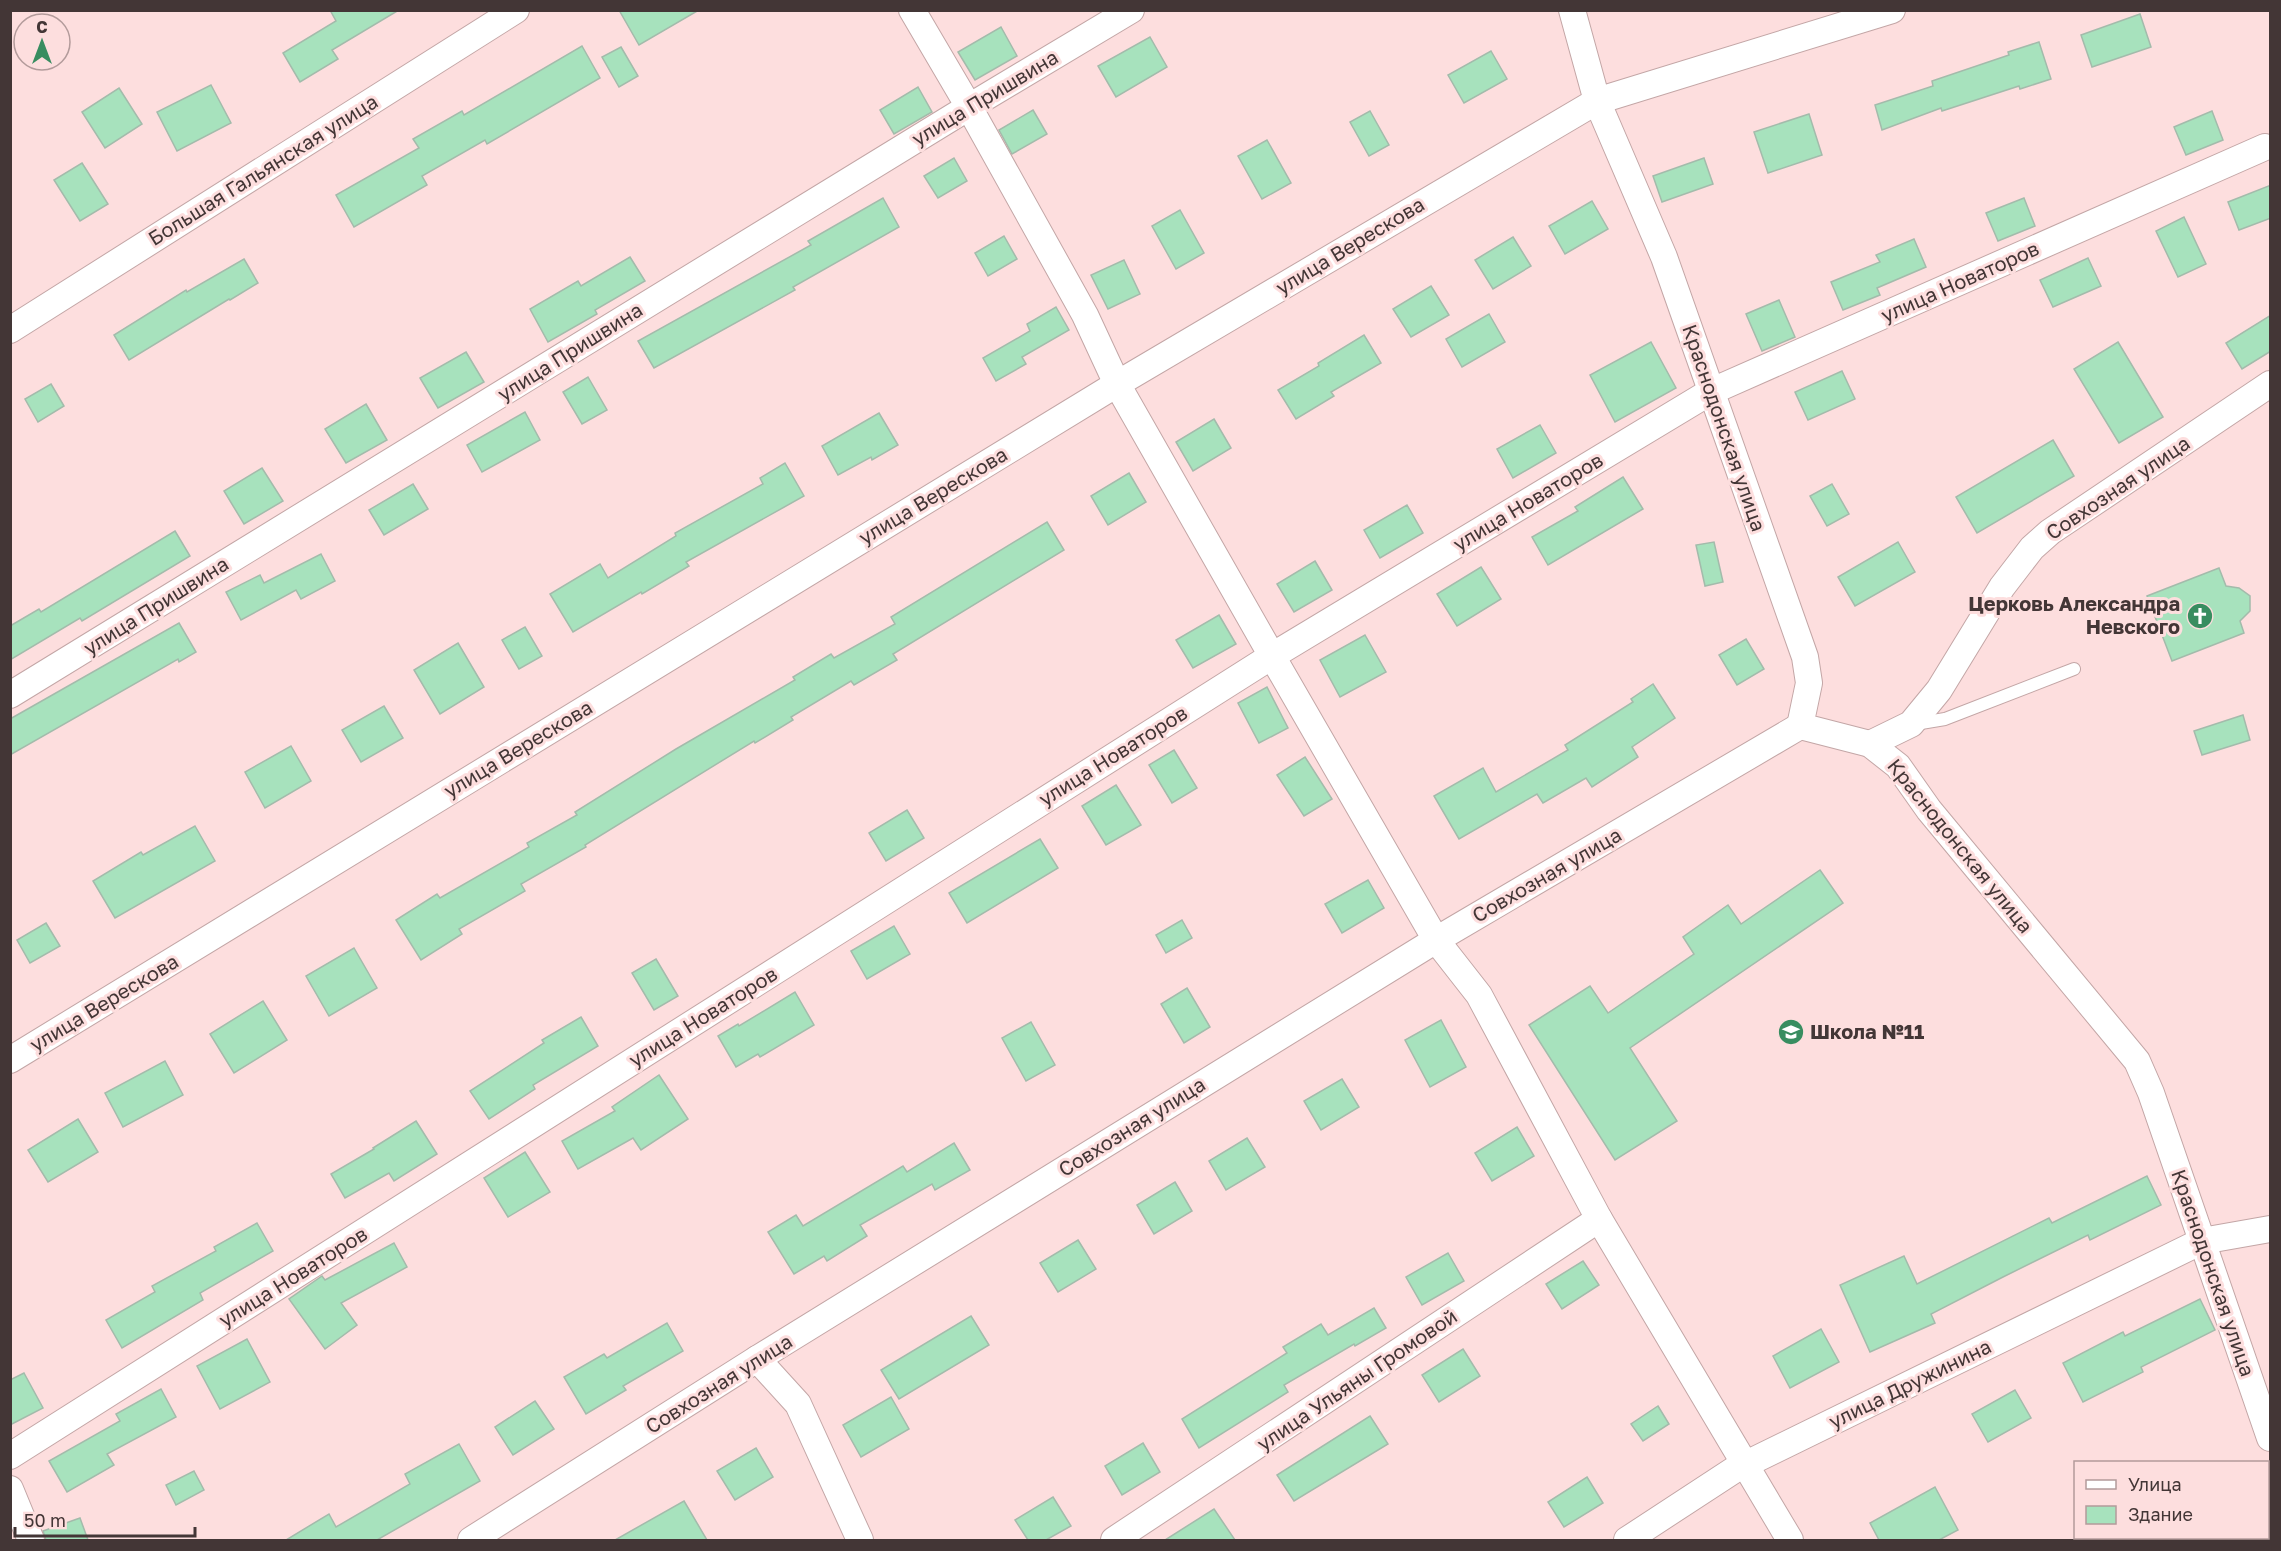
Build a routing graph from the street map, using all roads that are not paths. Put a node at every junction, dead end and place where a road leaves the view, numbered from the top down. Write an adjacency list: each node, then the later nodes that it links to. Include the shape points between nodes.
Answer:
1 (516, 10): 9 (street, Большая Гальянская улица)
2 (912, 10): 7 (street)
3 (1131, 10): 7 (street, улица Пришвина)
4 (1572, 10): 6 (street, Краснодонская улица)
5 (1892, 10): 6 (street, улица Верескова)
6 (1597, 101): 10 (street, улица Верескова); 12 (street, Краснодонская улица, via 1664,257)
7 (969, 107): 10 (street, via 1085,315); 15 (street, улица Пришвина)
8 (2268, 147): 12 (street, улица Новаторов)
9 (10, 330)
10 (1117, 384): 13 (street); 20 (street, улица Верескова)
11 (2271, 384): 16 (street, Совхозная улица, via 2050,532 2032,548 2002,587 1940,690)
12 (1710, 392): 13 (street, улица Новаторов); 17 (street, Краснодонская улица, via 1805,657 1809,683)
13 (1272, 656): 19 (street); 26 (street, улица Новаторов)
14 (2074, 669): 16 (lane, via 1945,719)
15 (10, 695)
16 (1911, 724): 18 (street, Совхозная улица)
17 (1800, 726): 18 (street, Краснодонская улица); 19 (street, Совхозная улица)
18 (1870, 744): 23 (street, Краснодонская улица, via 1898,766 1929,810 2137,1060)
19 (1436, 940): 21 (street, via 1479,995); 24 (street, Совхозная улица)
20 (10, 1060)
21 (1599, 1219): 27 (street); 32 (street, улица Ульяны Громовой)
22 (2271, 1229): 23 (street, улица Дружинина)
23 (2202, 1240): 25 (street, Краснодонская улица); 27 (street, улица Дружинина)
24 (757, 1359): 30 (street, Совхозная улица); 31 (street, via 798,1404)
25 (2271, 1438)
26 (10, 1456)
27 (1744, 1465): 33 (street, улица Дружинина); 34 (street)
28 (10, 1489): 29 (street)
29 (31, 1540)
30 (471, 1540)
31 (860, 1540)
32 (1114, 1540)
33 (1627, 1540)
34 (1790, 1540)

